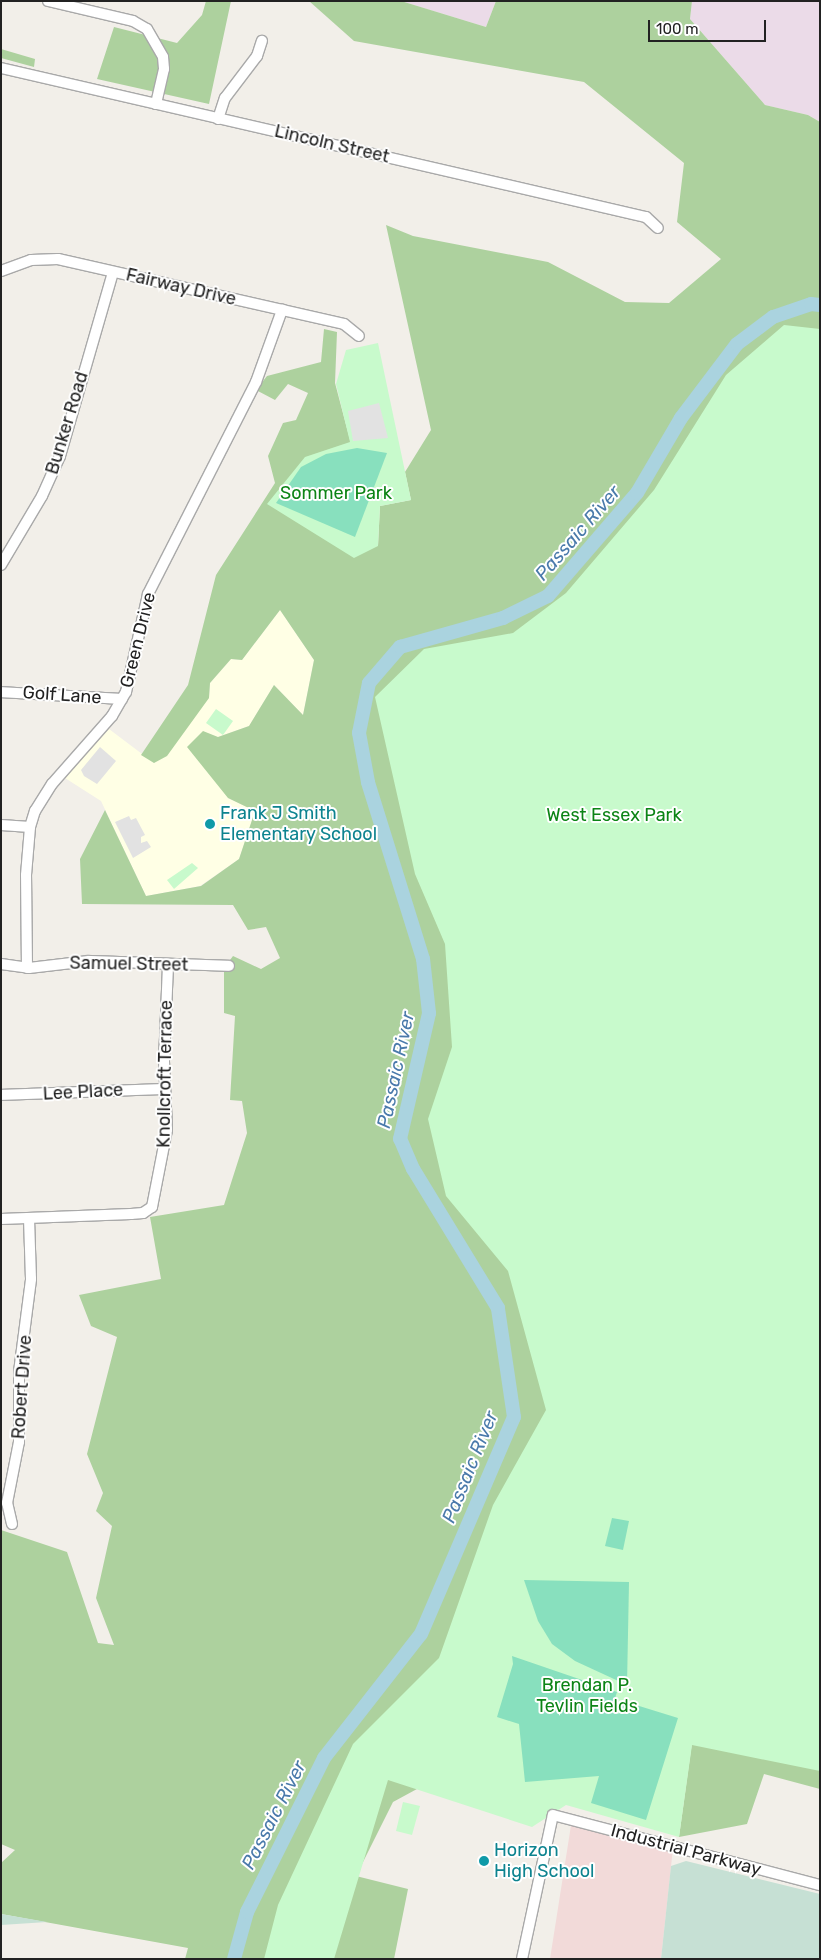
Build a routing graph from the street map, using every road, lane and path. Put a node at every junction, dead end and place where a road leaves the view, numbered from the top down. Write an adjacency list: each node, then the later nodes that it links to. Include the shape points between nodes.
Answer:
1 (48, 1): 4 (street, via 133,21 147,29 163,57 164,69)
2 (262, 41): 5 (street, via 258,56 225,98)
3 (1, 68): 4 (street, Lincoln Street)
4 (156, 104): 5 (street, Lincoln Street)
5 (218, 119): 6 (street, Lincoln Street, via 646,217)
6 (658, 228)
7 (1, 271): 8 (street, Fairway Drive, via 19,263 47,258)
8 (113, 272): 9 (street, Fairway Drive); 11 (street, Bunker Road, via 60,456 42,496)
9 (282, 310): 10 (street, Fairway Drive, via 344,324); 13 (street, Green Drive, via 252,390 148,594 132,671)
10 (359, 336)
11 (1, 565)
12 (1, 692): 13 (street, Golf Lane)
13 (122, 699): 15 (street, Green Drive, via 95,738 47,790)
14 (1, 825): 15 (street)
15 (30, 827): 19 (street, Green Drive)
16 (1, 964): 19 (street, Samuel Street)
17 (168, 964): 18 (street, Samuel Street); 19 (street, Samuel Street, via 80,961); 20 (street, Knollcroft Terrace)
18 (228, 966)
19 (27, 968)
20 (165, 1089): 21 (street, Lee Place); 22 (street, Knollcroft Terrace, via 165,1151 149,1210 131,1214)
21 (1, 1095)
22 (29, 1219): 23 (street); 24 (street, Robert Drive, via 31,1279 20,1372 19,1442 7,1503)
23 (1, 1220)
24 (12, 1524)
25 (820, 1885): 26 (street, Industrial Parkway, via 553,1815)
26 (522, 1959)

